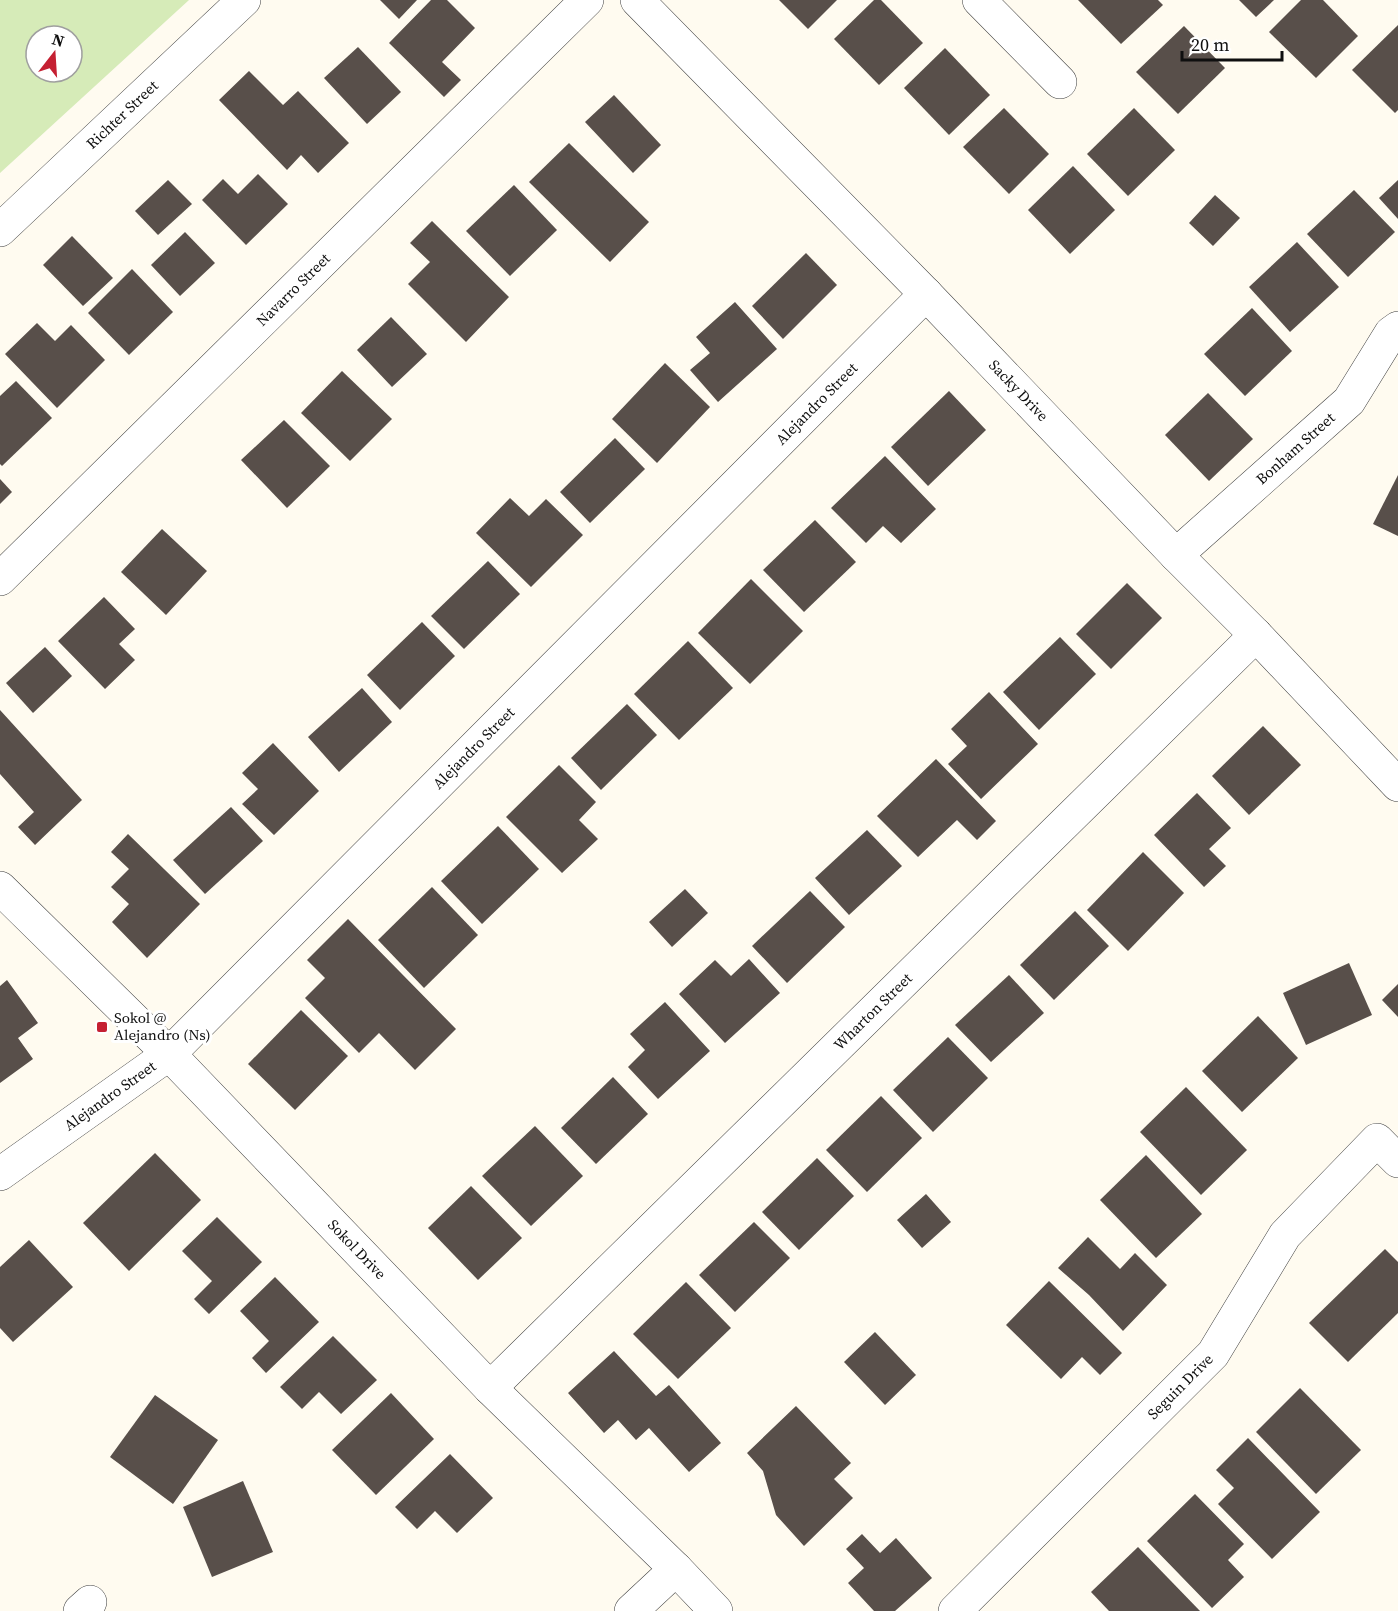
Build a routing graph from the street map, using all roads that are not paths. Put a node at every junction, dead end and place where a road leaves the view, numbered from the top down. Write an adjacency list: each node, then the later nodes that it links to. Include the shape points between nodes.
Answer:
1 (244, 0): 6 (street, Richter Street)
2 (587, 0): 10 (street, Navarro Street)
3 (637, 0): 7 (street, Sacky Drive)
4 (979, 0): 5 (street)
5 (1060, 82)
6 (0, 230)
7 (926, 294): 9 (street, Sacky Drive); 14 (street, Alejandro Street)
8 (1398, 328): 9 (street, Bonham Street, via 1391,333 1349,401)
9 (1176, 555): 11 (street, Sacky Drive)
10 (0, 579)
11 (1256, 635): 12 (street, Sacky Drive); 17 (street, Wharton Street)
12 (1398, 785)
13 (0, 888): 14 (street, Sokol Drive)
14 (169, 1054): 16 (street, Alejandro Street); 17 (street, Sokol Drive)
15 (1388, 1150): 21 (street, Seguin Drive, via 1286,1235 1213,1354)
16 (0, 1174)
17 (490, 1388): 18 (street, Sokol Drive)
18 (676, 1569): 19 (street); 20 (street, Sokol Drive)
19 (631, 1611)
20 (716, 1611)
21 (955, 1611)

